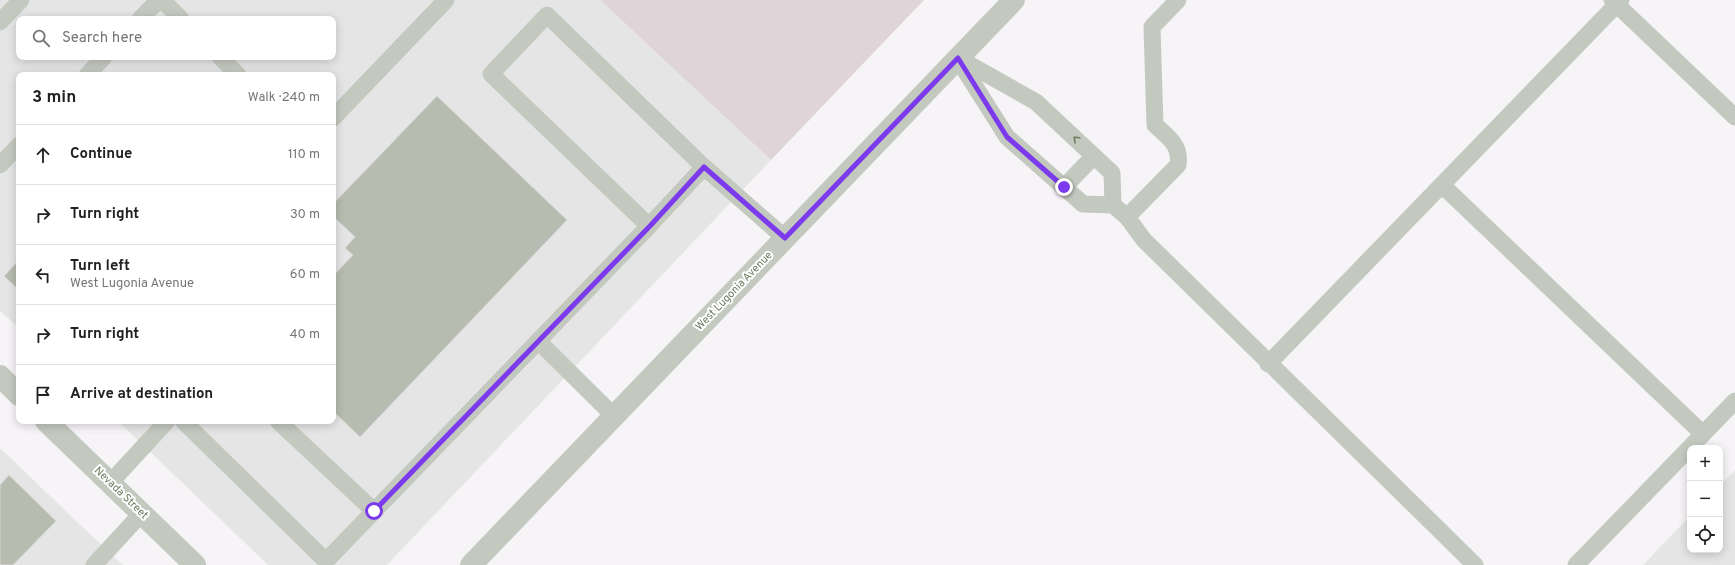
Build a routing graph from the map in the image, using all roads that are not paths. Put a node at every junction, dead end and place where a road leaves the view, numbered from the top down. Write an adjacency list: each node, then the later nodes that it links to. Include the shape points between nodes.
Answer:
1 (21, 0): 10 (lane)
2 (158, 0): 8 (lane)
3 (162, 0): 9 (lane)
4 (446, 0): 16 (lane)
5 (1014, 0): 11 (street, West Lugonia Avenue)
6 (1178, 0): 25 (lane, via 1152,26 1155,125 1180,154 1178,165)
7 (1617, 2): 17 (lane); 22 (lane)
8 (143, 16)
9 (178, 16)
10 (0, 22)
11 (958, 58): 19 (lane, one-way to 11, via 1036,102); 23 (lane, via 1007,137); 27 (street, West Lugonia Avenue)
12 (101, 60): 14 (lane)
13 (223, 60): 15 (lane)
14 (89, 72)
15 (235, 72)
16 (336, 115)
17 (1735, 117)
18 (16, 148): 20 (lane)
19 (1094, 156): 23 (lane); 24 (lane, via 1112,173)
20 (0, 165)
21 (704, 167): 26 (lane); 26 (lane, via 547,15 491,74); 27 (lane)
22 (1442, 185): 29 (lane); 38 (lane)
23 (1064, 187): 24 (lane, via 1083,204)
24 (1113, 204): 25 (lane)
25 (1127, 218): 29 (lane, via 1144,240)
26 (650, 226): 28 (lane)
27 (785, 238): 33 (street, West Lugonia Avenue)
28 (538, 341): 33 (lane); 40 (lane)
29 (1268, 364): 45 (lane)
30 (0, 376): 31 (street)
31 (16, 392)
32 (1735, 401): 38 (lane)
33 (614, 416): 44 (street, West Lugonia Avenue)
34 (49, 424): 39 (street, Nevada Street)
35 (164, 424): 39 (lane)
36 (186, 424): 40 (lane, via 326,561)
37 (281, 424): 40 (lane)
38 (1703, 434): 46 (lane)
39 (110, 482): 41 (street, Nevada Street)
40 (374, 511)
41 (142, 513): 42 (lane); 43 (street, Nevada Street)
42 (94, 565)
43 (195, 565)
44 (471, 565)
45 (1475, 565)
46 (1576, 565)

